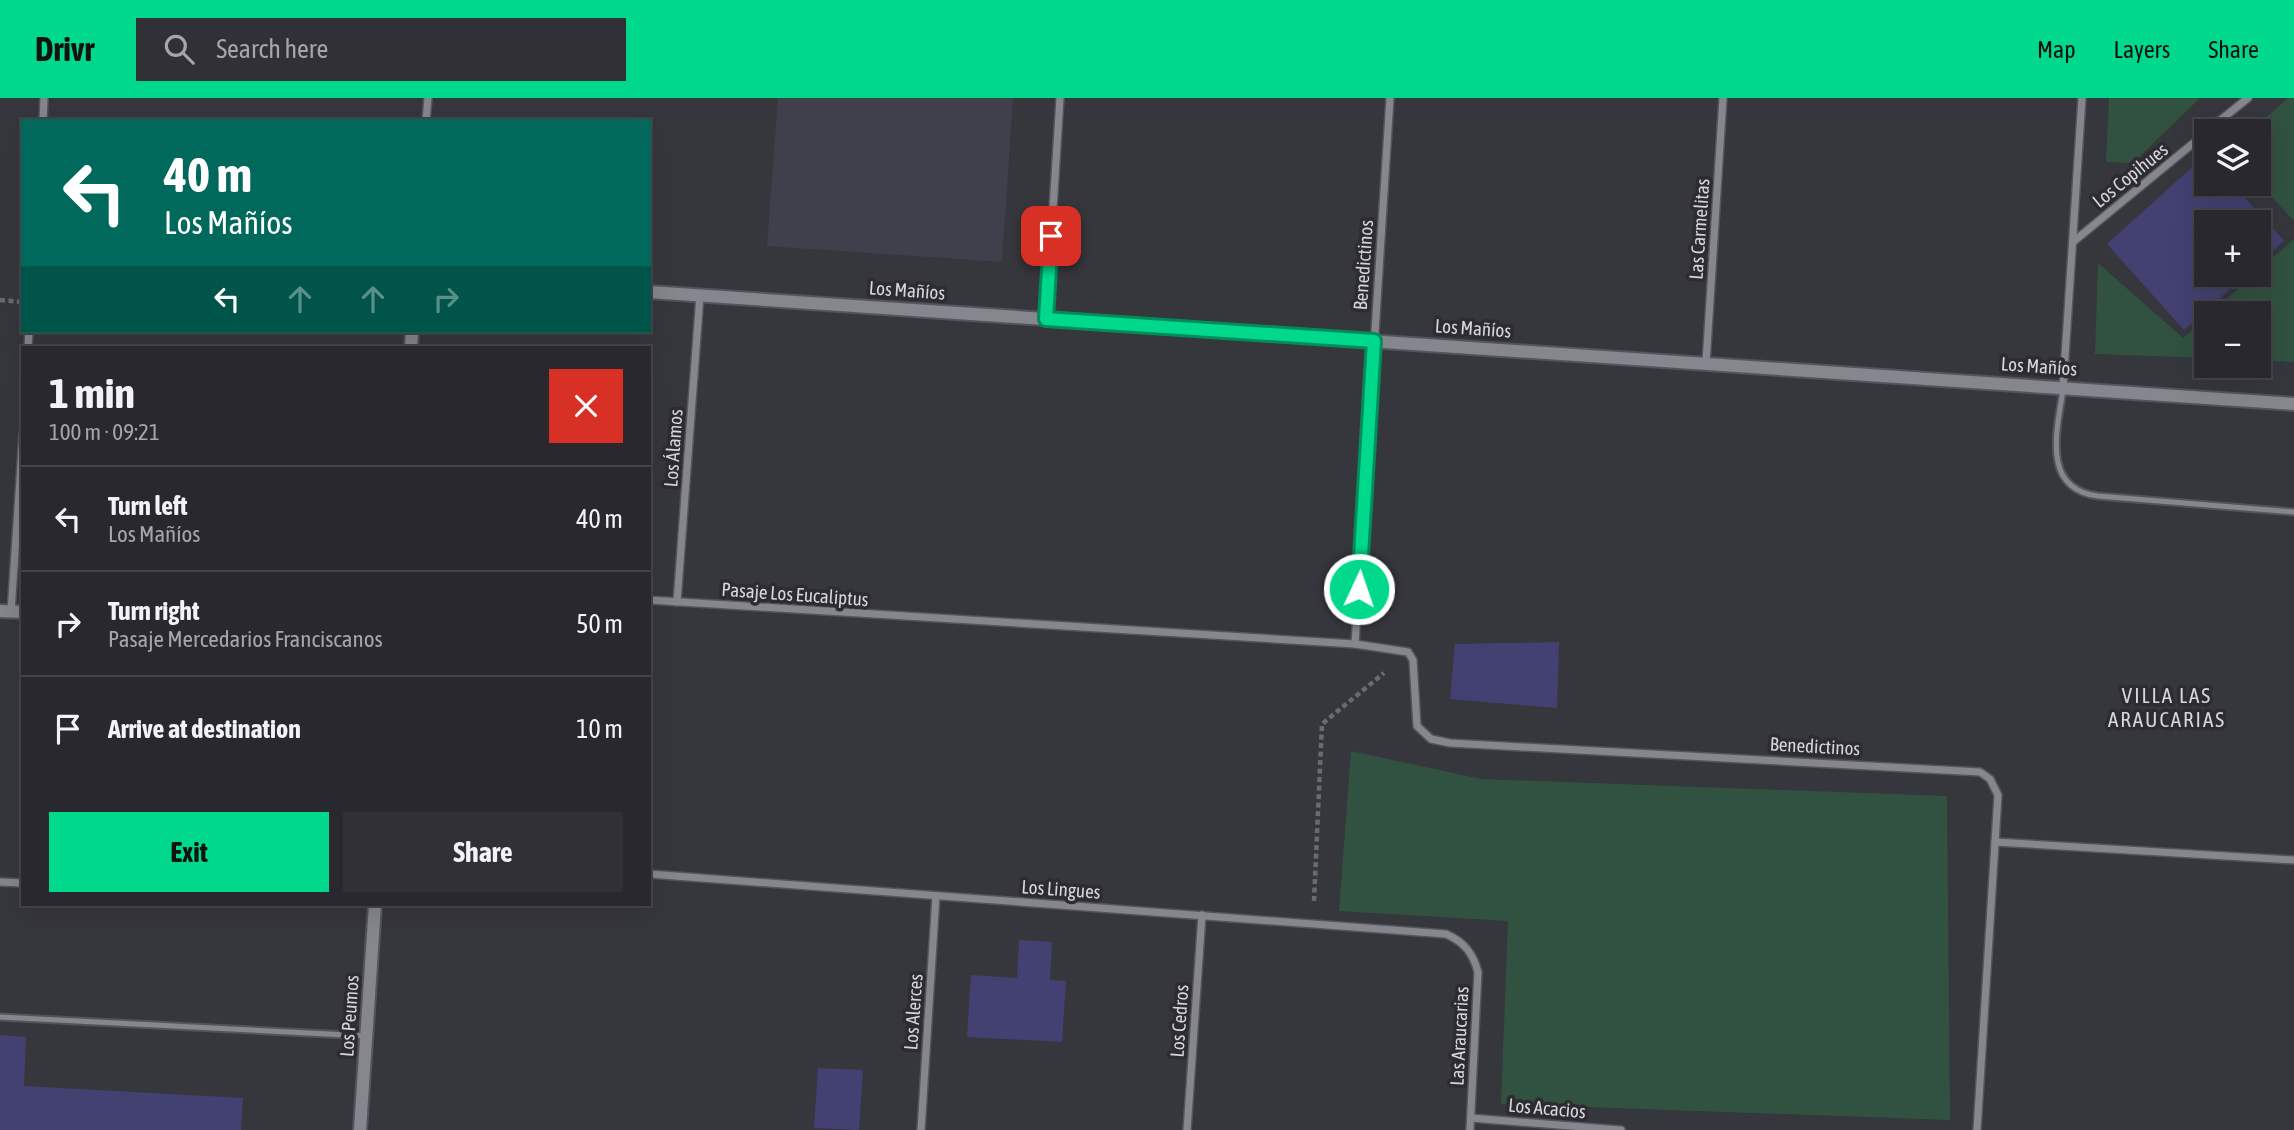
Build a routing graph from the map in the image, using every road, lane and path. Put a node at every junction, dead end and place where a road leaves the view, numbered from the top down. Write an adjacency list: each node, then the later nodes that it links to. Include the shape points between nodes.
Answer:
1 (44, 98): 8 (street)
2 (428, 98): 9 (street)
3 (1060, 98): 17 (street)
4 (1390, 98): 18 (street, Benedictinos)
5 (1723, 98): 19 (street, Las Carmelitas)
6 (2082, 98): 12 (street, Los Copihues)
7 (2248, 98): 10 (street, Los Copihues)
8 (43, 119)
9 (426, 119)
10 (2223, 119)
11 (2194, 143): 12 (street, Los Copihues)
12 (2073, 242): 20 (street, Los Copihues)
13 (651, 292): 14 (street, Los Mañíos)
14 (700, 295): 17 (street, Los Mañíos); 25 (street, Los Álamos)
15 (0, 300): 16 (path)
16 (21, 302)
17 (1046, 319): 18 (street, Los Mañíos)
18 (1374, 341): 19 (street, Los Mañíos); 27 (street, Benedictinos)
19 (1706, 363): 20 (street, Los Mañíos)
20 (2063, 387): 21 (street, Los Mañíos); 23 (lane, via 2057,458 2060,471 2076,490 2087,495)
21 (2294, 404)
22 (21, 464): 26 (street)
23 (2294, 512)
24 (651, 600): 25 (street, Pasaje Los Eucaliptus)
25 (677, 602): 27 (street, Pasaje Los Eucaliptus)
26 (11, 612)
27 (1355, 644): 28 (street)
28 (1408, 652): 29 (street, Benedictinos, via 1413,660 1417,726 1430,739 1980,772 1990,779 1998,795); 37 (path, via 1322,724)
29 (1995, 842): 30 (street); 47 (street, Benedictinos)
30 (2294, 860)
31 (651, 874): 34 (street, Los Lingues)
32 (0, 882): 33 (street)
33 (21, 883)
34 (936, 896): 36 (street, Los Lingues); 43 (street, Los Alerces)
35 (375, 906): 40 (street, Los Peumos)
36 (1202, 915): 37 (street, Los Lingues); 44 (street, Los Cedros)
37 (1313, 923): 38 (street, Los Lingues, via 1433,932 1457,939)
38 (1466, 947): 41 (street, Las Araucarias, via 1478,972)
39 (0, 1017): 40 (lane)
40 (366, 1036): 42 (street, Los Peumos)
41 (1471, 1118): 45 (street, Las Araucarias); 46 (street, Los Acacios)
42 (360, 1130)
43 (921, 1130)
44 (1187, 1130)
45 (1470, 1130)
46 (1621, 1130)
47 (1977, 1130)

